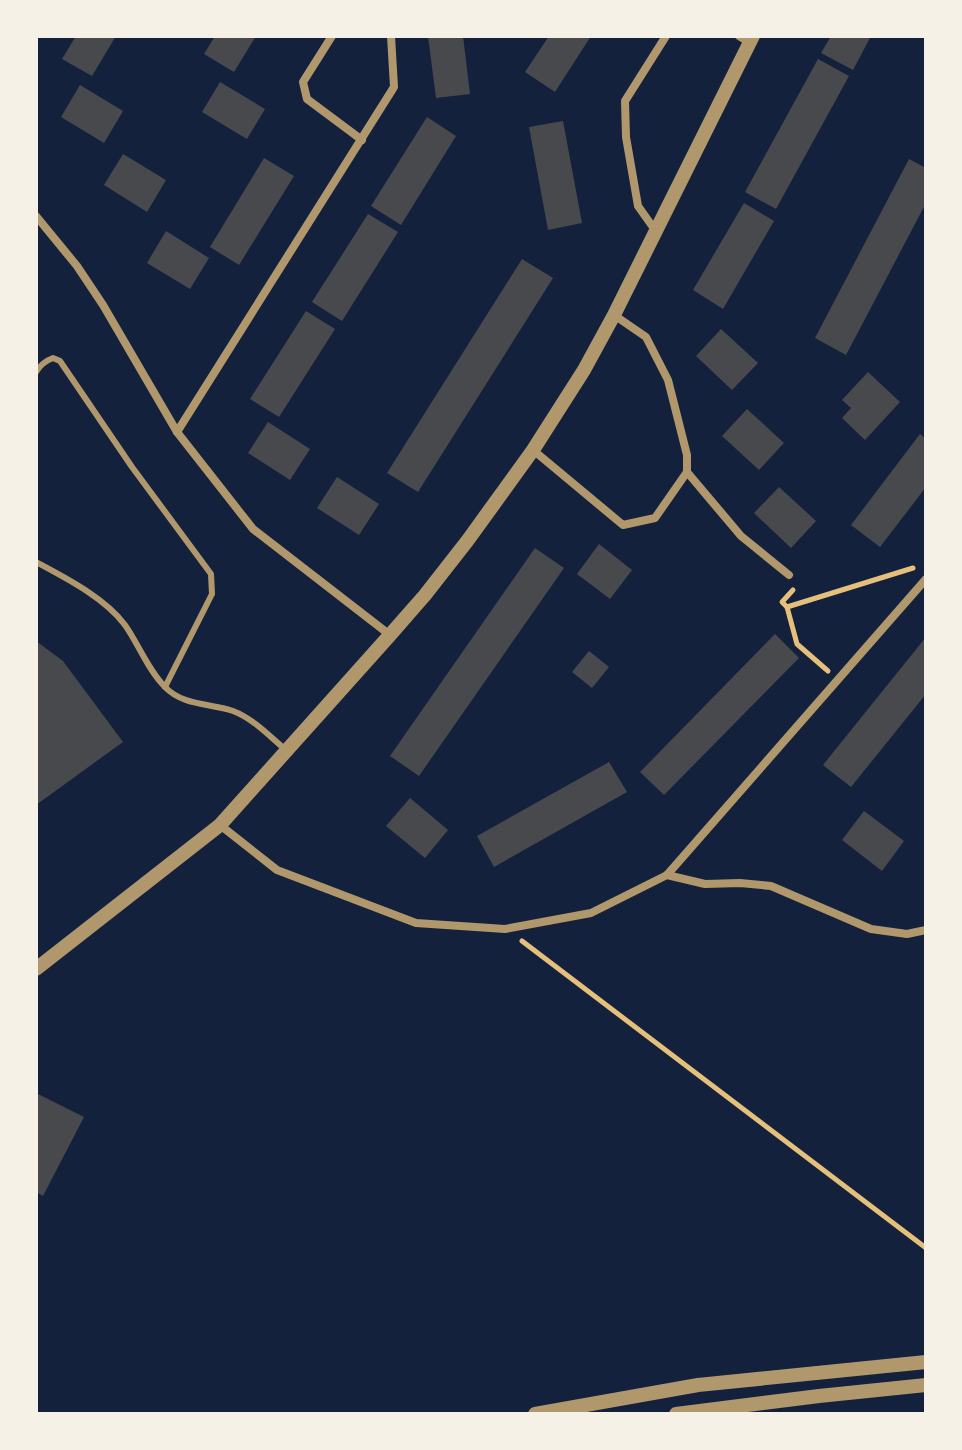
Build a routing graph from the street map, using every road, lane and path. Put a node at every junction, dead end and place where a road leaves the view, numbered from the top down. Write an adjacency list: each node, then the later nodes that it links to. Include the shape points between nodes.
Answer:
1 (332, 36): 5 (street, via 303,82 307,99)
2 (391, 36): 5 (street, via 394,87)
3 (666, 36): 7 (street, via 625,101 638,206)
4 (747, 38): 7 (street)
5 (362, 140): 10 (street)
6 (36, 216): 10 (street, via 103,305)
7 (655, 230): 8 (street)
8 (614, 315): 11 (street); 12 (street, via 646,337 668,380)
9 (36, 372): 21 (lane, via 46,361 60,361 211,574 212,594)
10 (177, 432): 19 (street, via 253,529)
11 (533, 450): 12 (street, via 623,525 655,518); 19 (street)
12 (687, 472): 15 (street, via 741,536)
13 (36, 562): 21 (lane, via 72,581 124,623)
14 (926, 568): 18 (path)
15 (789, 575)
16 (926, 579): 20 (street)
17 (788, 595): 18 (path, via 782,602)
18 (787, 607): 20 (path, via 797,644)
19 (390, 635): 22 (street)
20 (839, 681): 24 (street)
21 (165, 687): 22 (lane, via 184,700 235,712)
22 (287, 751): 23 (street)
23 (220, 825): 25 (street, via 277,870 416,923); 27 (street)
24 (667, 875): 25 (street, via 591,913); 26 (street, via 705,884 771,886 871,929 907,934)
25 (505, 929): 28 (path)
26 (926, 930)
27 (36, 969)
28 (926, 1248)
29 (926, 1362): 30 (street)
30 (795, 1375): 32 (street); 33 (street, via 698,1385)
31 (926, 1385): 32 (street)
32 (798, 1398): 34 (street)
33 (535, 1414)
34 (676, 1414)

